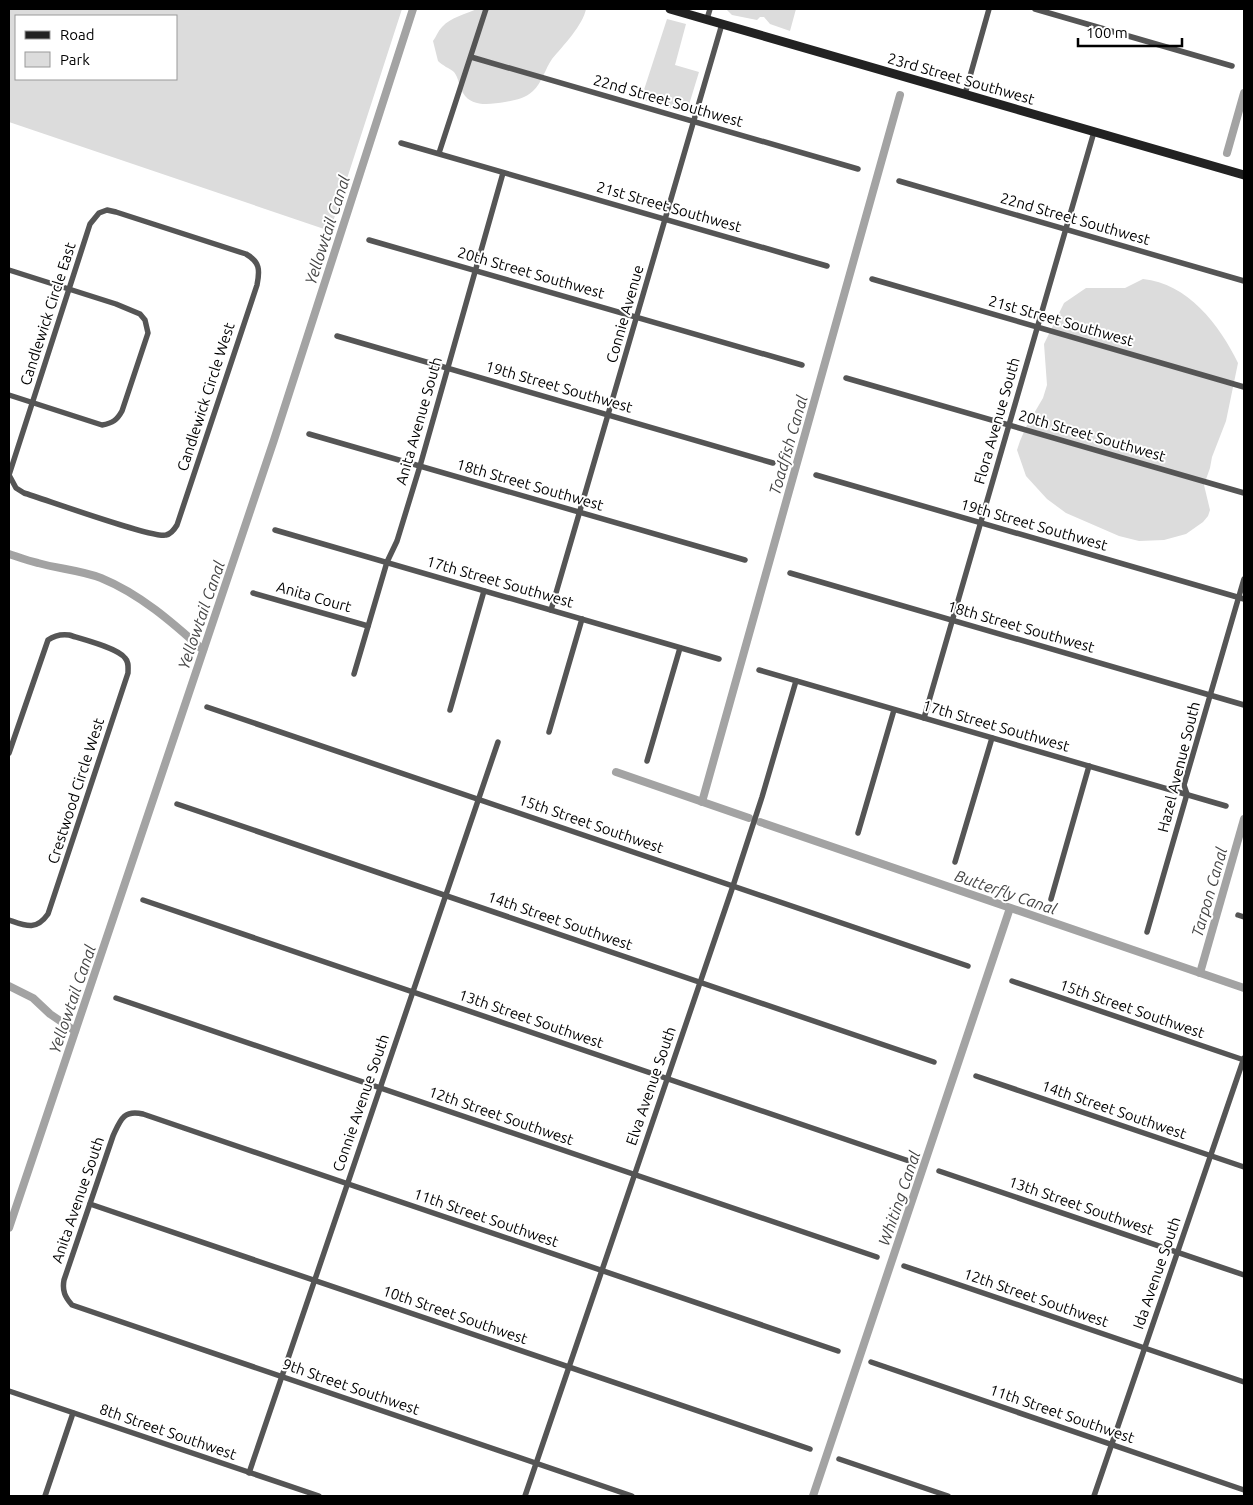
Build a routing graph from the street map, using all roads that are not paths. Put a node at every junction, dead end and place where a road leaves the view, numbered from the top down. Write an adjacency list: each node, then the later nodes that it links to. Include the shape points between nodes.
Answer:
1 (486, 9): 8 (street)
2 (670, 9): 6 (street, 23rd Street Southwest)
3 (710, 9): 6 (street)
4 (989, 9): 10 (street)
5 (1035, 9): 9 (street)
6 (707, 19): 7 (street, 23rd Street Southwest)
7 (722, 24): 10 (street, 23rd Street Southwest); 11 (street, Connie Avenue)
8 (471, 57): 11 (street, 22nd Street Southwest); 14 (street)
9 (1232, 66)
10 (964, 94): 12 (street, 23rd Street Southwest)
11 (694, 122): 15 (street, 22nd Street Southwest); 19 (street, Connie Avenue)
12 (1094, 132): 17 (street, 23rd Street Southwest); 20 (street, Flora Avenue South)
13 (401, 143): 14 (street)
14 (439, 153): 16 (street, 21st Street Southwest)
15 (858, 169)
16 (503, 173): 19 (street, 21st Street Southwest); 25 (street, Anita Avenue South)
17 (1244, 175)
18 (899, 181): 20 (street, 22nd Street Southwest)
19 (665, 219): 22 (street, 21st Street Southwest); 29 (street, Connie Avenue)
20 (1066, 230): 27 (street, 22nd Street Southwest); 30 (street, Flora Avenue South)
21 (369, 240): 25 (street, 20th Street Southwest)
22 (827, 266)
23 (259, 268): 28 (street, Candlewick Circle East, via 246,254 107,210 90,224); 44 (street, Candlewick Circle West, via 254,294 172,532 158,536 134,529 24,493)
24 (9, 270): 28 (street)
25 (476, 271): 29 (street, 20th Street Southwest); 33 (street, Anita Avenue South)
26 (872, 279): 30 (street, 21st Street Southwest)
27 (1244, 281)
28 (69, 290): 37 (street, Candlewick Circle East); 37 (street, via 140,314 148,333 122,411 112,424 102,425)
29 (636, 318): 32 (street, 20th Street Southwest); 38 (street, Connie Avenue)
30 (1038, 327): 35 (street, 21st Street Southwest); 39 (street, Flora Avenue South)
31 (337, 336): 33 (street, 19th Street Southwest)
32 (802, 364)
33 (447, 368): 38 (street, 19th Street Southwest); 42 (street, Anita Avenue South)
34 (846, 378): 39 (street, 20th Street Southwest)
35 (1244, 387)
36 (9, 395): 37 (street)
37 (32, 402): 44 (street, Candlewick Circle East, via 9,474)
38 (608, 414): 41 (street, 19th Street Southwest); 46 (street, Connie Avenue)
39 (1009, 424): 45 (street, 20th Street Southwest); 47 (street, Flora Avenue South)
40 (309, 434): 42 (street, 18th Street Southwest)
41 (773, 462)
42 (420, 466): 46 (street, 18th Street Southwest); 50 (street, Anita Avenue South, via 397,542)
43 (816, 475): 47 (street, 19th Street Southwest)
44 (12, 482)
45 (1244, 493)
46 (580, 512): 49 (street, 18th Street Southwest); 56 (street, Connie Avenue)
47 (981, 522): 55 (street, 19th Street Southwest); 58 (street, Flora Avenue South)
48 (275, 530): 50 (street, 17th Street Southwest)
49 (745, 560)
50 (387, 562): 53 (street, 17th Street Southwest); 59 (street, Anita Avenue South)
51 (790, 573): 58 (street, 18th Street Southwest)
52 (1244, 579): 55 (street, Hazel Avenue South)
53 (484, 591): 56 (street, 17th Street Southwest); 68 (street)
54 (253, 592): 59 (street, Anita Court)
55 (1242, 598): 65 (street, Hazel Avenue South)
56 (551, 610): 57 (street, 17th Street Southwest)
57 (582, 619): 60 (street, 17th Street Southwest); 71 (street)
58 (953, 620): 65 (street, 18th Street Southwest); 70 (street, Flora Avenue South)
59 (368, 626): 63 (street, Anita Avenue South)
60 (680, 648): 61 (street, 17th Street Southwest); 75 (street)
61 (718, 659)
62 (759, 670): 64 (street, 17th Street Southwest)
63 (354, 674)
64 (796, 681): 69 (street, 17th Street Southwest); 83 (street, Elva Avenue South)
65 (1210, 695): 66 (street, 18th Street Southwest); 77 (street, Hazel Avenue South, via 1184,785)
66 (1244, 705)
67 (207, 707): 78 (street, 15th Street Southwest)
68 (450, 710)
69 (894, 710): 70 (street, 17th Street Southwest); 81 (street)
70 (924, 718): 72 (street, 17th Street Southwest)
71 (549, 732)
72 (992, 738): 76 (street, 17th Street Southwest); 82 (street)
73 (498, 742): 78 (street, Connie Avenue South)
74 (9, 753): 87 (street, Crestwood Circle West, via 48,640 62,634 70,635 118,652 125,658 128,673 48,914 33,926)
75 (647, 761)
76 (1090, 766): 77 (street, 17th Street Southwest); 85 (street)
77 (1187, 794): 80 (street, 17th Street Southwest); 88 (street, Hazel Avenue South)
78 (478, 799): 83 (street, 15th Street Southwest); 84 (street, Connie Avenue South)
79 (178, 804): 84 (street, 14th Street Southwest)
80 (1226, 806)
81 (858, 833)
82 (955, 862)
83 (733, 886): 89 (street, 15th Street Southwest); 91 (street, Elva Avenue South)
84 (445, 895): 91 (street, 14th Street Southwest); 92 (street, Connie Avenue South)
85 (1051, 899)
86 (143, 900): 92 (street, 13th Street Southwest)
87 (9, 920)
88 (1147, 932)
89 (968, 966)
90 (1012, 981): 94 (street, 15th Street Southwest)
91 (700, 982): 95 (street, 14th Street Southwest); 97 (street, Elva Avenue South)
92 (412, 991): 97 (street, 13th Street Southwest); 98 (street, Connie Avenue South)
93 (116, 998): 98 (street, 12th Street Southwest)
94 (1244, 1059): 100 (street, Ida Avenue South)
95 (934, 1062)
96 (976, 1076): 100 (street, 14th Street Southwest)
97 (667, 1079): 101 (street, 13th Street Southwest); 104 (street, Elva Avenue South)
98 (380, 1088): 104 (street, 12th Street Southwest); 105 (street, Connie Avenue South)
99 (125, 1115): 105 (street, 11th Street Southwest, via 143,1114); 106 (street, Anita Avenue South, via 113,1136)
100 (1210, 1156): 102 (street, 14th Street Southwest); 107 (street, Ida Avenue South)
101 (912, 1162)
102 (1244, 1167)
103 (939, 1171): 107 (street, 13th Street Southwest)
104 (634, 1175): 108 (street, 12th Street Southwest); 110 (street, Elva Avenue South)
105 (347, 1184): 110 (street, 11th Street Southwest); 112 (street, Connie Avenue South)
106 (90, 1204): 112 (street, 10th Street Southwest); 113 (street, Anita Avenue South, via 64,1280)
107 (1178, 1252): 111 (street, 13th Street Southwest); 114 (street, Ida Avenue South)
108 (877, 1257)
109 (904, 1266): 114 (street, 12th Street Southwest)
110 (601, 1271): 115 (street, 11th Street Southwest); 117 (street, Elva Avenue South)
111 (1244, 1274)
112 (315, 1280): 117 (street, 10th Street Southwest); 118 (street, Connie Avenue South)
113 (65, 1297): 118 (street, 9th Street Southwest, via 72,1305)
114 (1144, 1348): 119 (street, 12th Street Southwest); 122 (street, Ida Avenue South)
115 (838, 1351)
116 (871, 1362): 122 (street, 11th Street Southwest)
117 (569, 1367): 123 (street, 10th Street Southwest); 125 (street, Elva Avenue South)
118 (282, 1377): 125 (street, 9th Street Southwest); 126 (street, Connie Avenue South)
119 (1244, 1382)
120 (9, 1391): 121 (street, 8th Street Southwest)
121 (73, 1413): 126 (street, 8th Street Southwest); 128 (street)
122 (1112, 1444): 127 (street, 11th Street Southwest); 133 (street, Ida Avenue South)
123 (810, 1449)
124 (839, 1459): 132 (street)
125 (536, 1464): 130 (street, Elva Avenue South); 131 (street, 9th Street Southwest)
126 (249, 1473): 129 (street, 8th Street Southwest)
127 (1244, 1490)
128 (45, 1496)
129 (319, 1496)
130 (524, 1496)
131 (632, 1496)
132 (948, 1496)
133 (1094, 1496)

